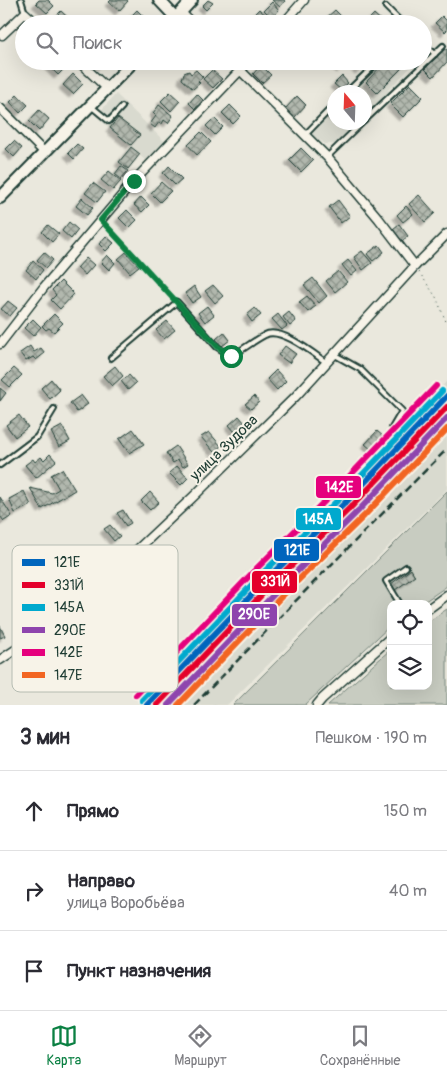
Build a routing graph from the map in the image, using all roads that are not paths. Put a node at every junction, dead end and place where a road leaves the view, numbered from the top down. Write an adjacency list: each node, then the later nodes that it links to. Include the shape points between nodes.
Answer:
1 (21, 0): 6 (lane)
2 (159, 0): 7 (street)
3 (192, 0): 8 (street)
4 (304, 0): 9 (street)
5 (386, 7): 10 (lane)
6 (25, 13)
7 (173, 15)
8 (179, 15)
9 (291, 15)
10 (394, 15)
11 (15, 23): 12 (street)
12 (2, 35)
13 (443, 46): 15 (lane)
14 (432, 51): 15 (lane)
15 (435, 54): 16 (lane)
16 (432, 57)
17 (88, 70): 23 (street)
18 (125, 70): 23 (street)
19 (241, 70): 30 (street); 36 (street, via 134,181)
20 (370, 70): 22 (lane)
21 (418, 70): 28 (lane)
22 (354, 85)
23 (108, 88): 24 (street)
24 (91, 105): 25 (lane, via 109,121); 31 (street)
25 (122, 107)
26 (0, 108): 31 (street)
27 (327, 112): 30 (lane)
28 (372, 114)
29 (356, 130): 32 (lane)
30 (304, 135): 32 (street)
31 (44, 152): 33 (street)
32 (327, 157): 35 (street)
33 (0, 198)
34 (447, 234): 35 (street, улица Зудова)
35 (415, 266): 37 (street, улица Зудова)
36 (0, 344)
37 (334, 355): 39 (street, улица Зудова); 41 (lane, via 360,368 402,411)
38 (111, 358): 39 (lane, via 177,302 218,347 231,356 266,333 275,332)
39 (327, 363): 43 (street, улица Зудова)
40 (54, 409): 42 (lane, via 37,437)
41 (392, 428)
42 (0, 465)
43 (142, 545)
44 (406, 566): 46 (lane, via 386,581)
45 (447, 595): 47 (street)
46 (398, 600)
47 (432, 606)
48 (387, 641): 51 (street)
49 (12, 652): 50 (street, улица Зудова)
50 (0, 660)
51 (317, 705)

